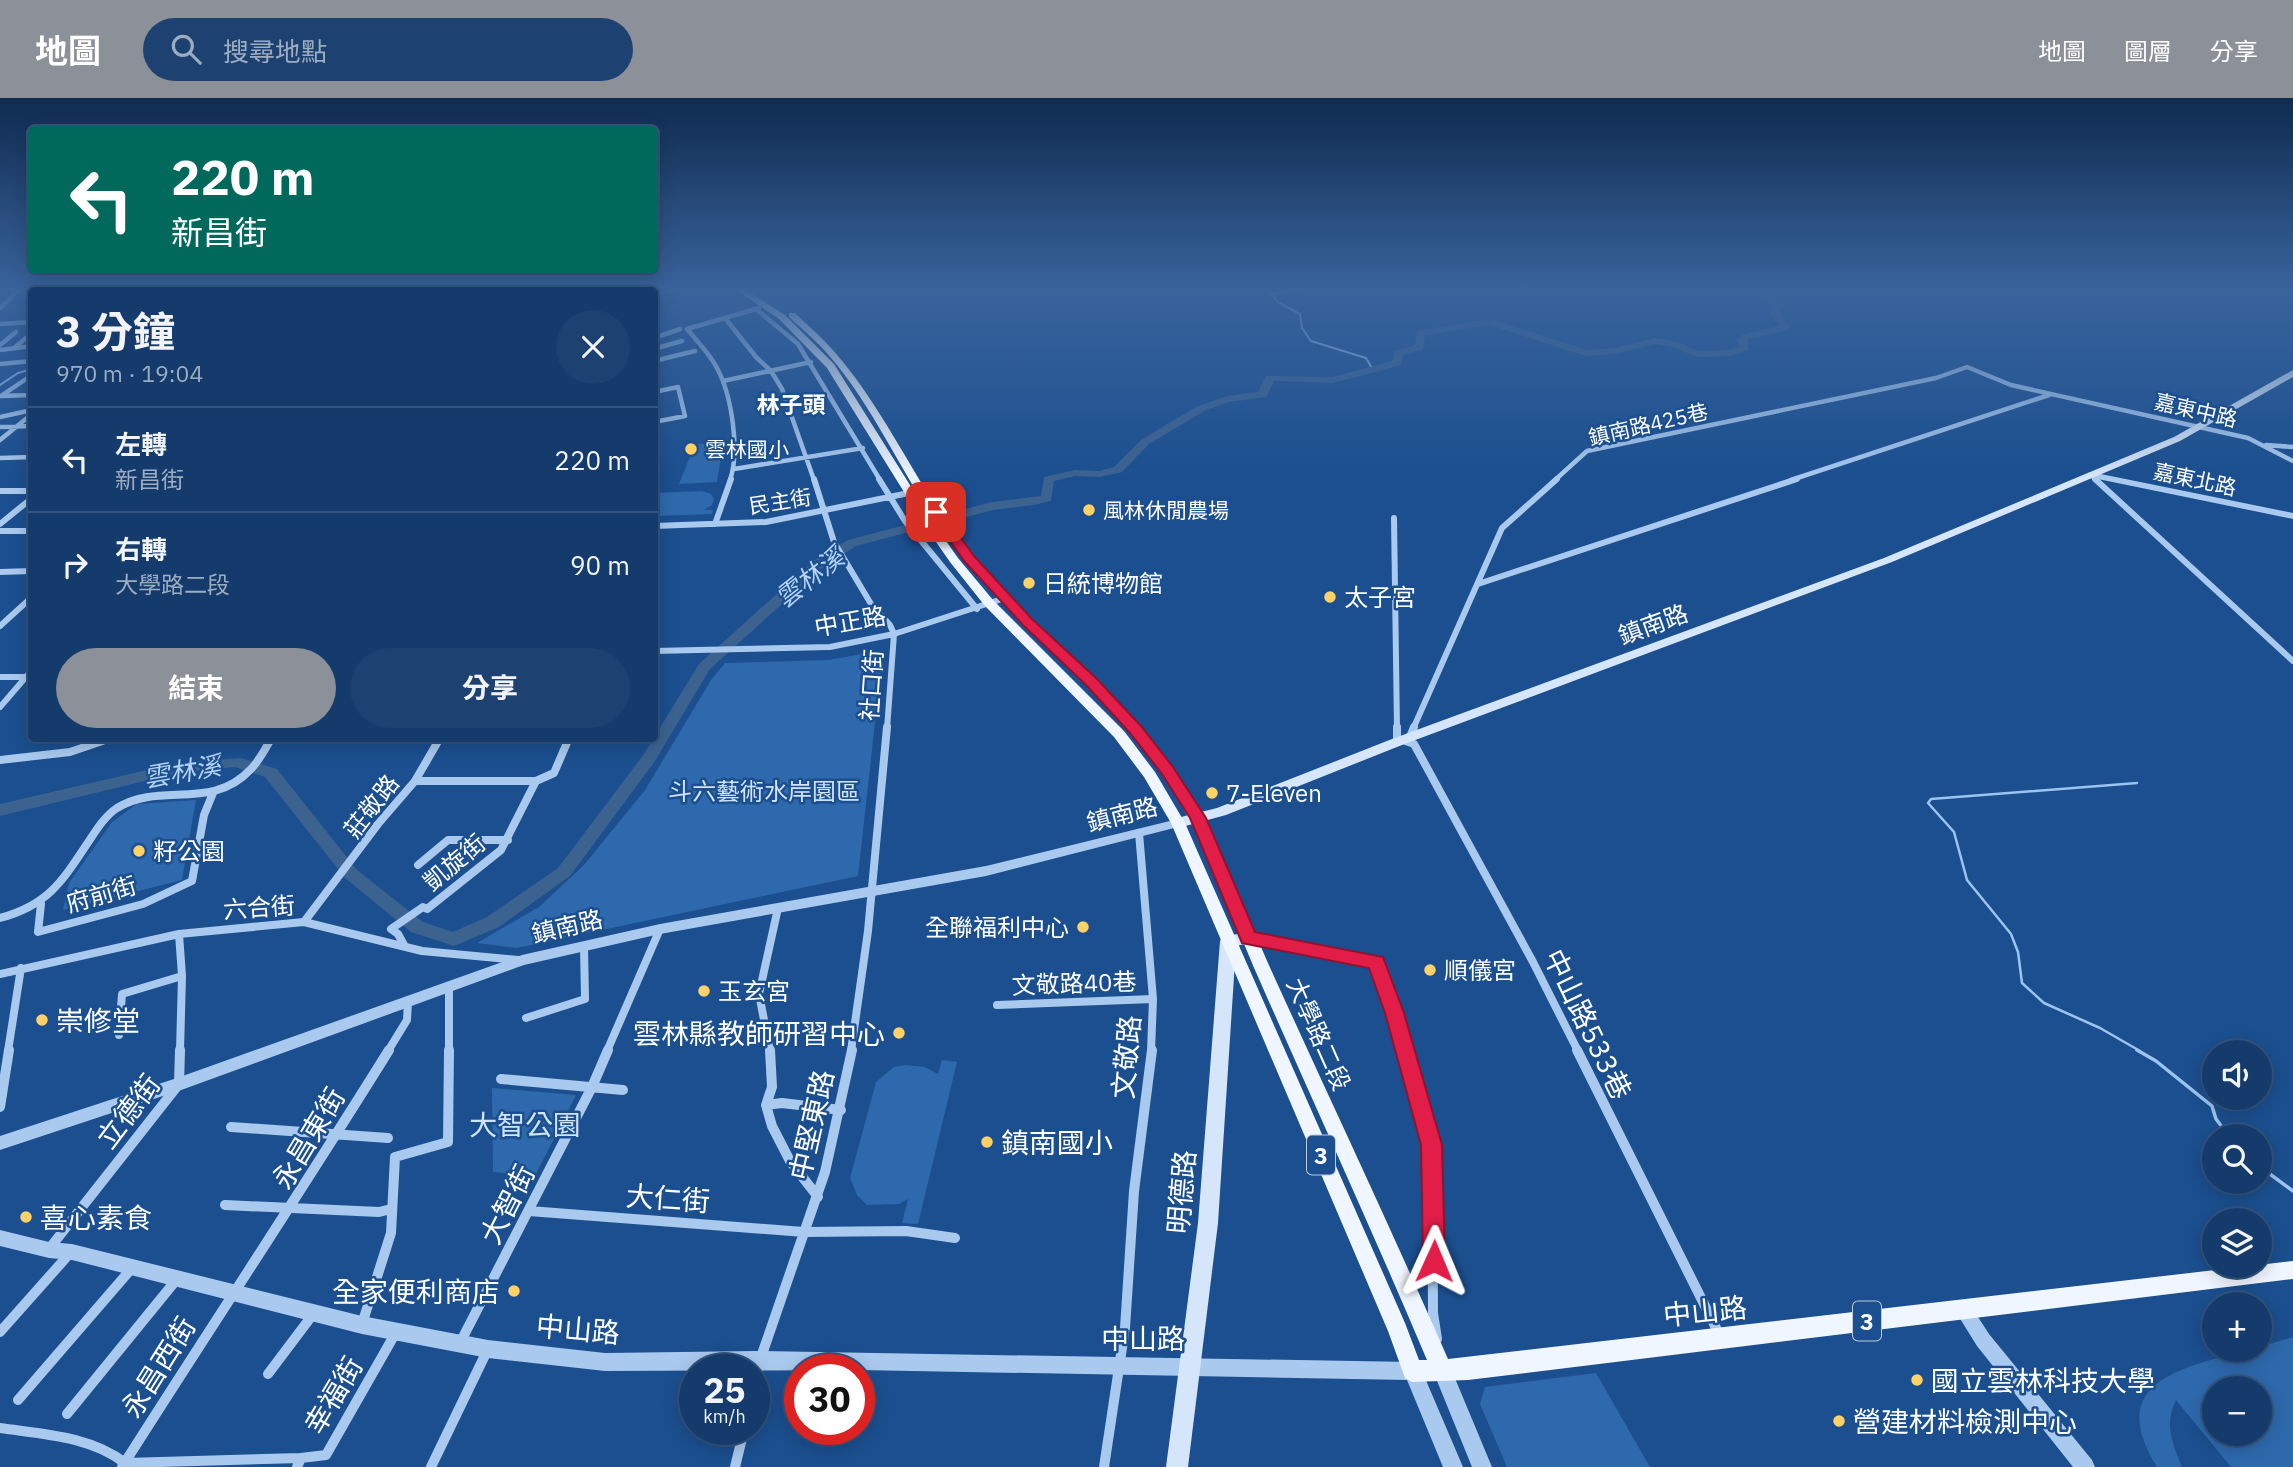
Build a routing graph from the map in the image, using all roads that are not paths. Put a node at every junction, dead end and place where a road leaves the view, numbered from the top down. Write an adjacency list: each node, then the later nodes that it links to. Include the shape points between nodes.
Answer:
1 (28, 351): 11 (street)
2 (660, 351): 9 (street)
3 (695, 351): 9 (street)
4 (702, 351): 19 (street)
5 (751, 351): 16 (street, 社口街)
6 (803, 351): 13 (street, 大學路二段)
7 (823, 351): 40 (main road, 大學路二段 / 3)
8 (825, 351): 36 (main road, 大學路二段 / 3, via 842,363)
9 (667, 358): 10 (street)
10 (658, 360)
11 (18, 362): 12 (street); 14 (street)
12 (28, 362)
13 (811, 362): 16 (street); 35 (street, 大學路二段)
14 (0, 364)
15 (1967, 367): 21 (street, 嘉東中路, via 2011,385); 60 (street, 鎮南路425巷, via 1936,378 1587,451 1502,528)
16 (771, 371): 19 (street); 39 (street, 社口街, via 794,417)
17 (2293, 373): 28 (main road, 鎮南路)
18 (28, 378): 23 (street)
19 (723, 380): 42 (street, via 732,412)
20 (658, 391): 27 (street, via 678,387 685,416)
21 (2050, 394): 28 (street, 嘉東中路); 60 (street)
22 (28, 395): 23 (street)
23 (0, 396)
24 (28, 413): 26 (street)
25 (28, 416): 29 (street)
26 (0, 417)
27 (658, 421)
28 (2200, 425): 33 (street, 嘉東中路); 43 (main road, 鎮南路)
29 (16, 426): 30 (street); 31 (street); 32 (street)
30 (28, 426)
31 (0, 427)
32 (0, 440)
33 (2264, 445): 34 (street); 41 (street, 嘉東中路)
34 (2293, 447)
35 (863, 449): 39 (street); 47 (street, 大學路二段)
36 (901, 456): 40 (main road); 52 (main road, 大學路二段 / 3)
37 (28, 457): 38 (street)
38 (0, 458)
39 (806, 458): 42 (street); 49 (street, 社口街)
40 (888, 458): 46 (main road, 大學路二段 / 3)
41 (2293, 461)
42 (734, 469): 54 (street)
43 (2091, 475): 50 (street, 嘉東北路); 67 (street); 73 (main road, 鎮南路, via 1888,560)
44 (0, 491): 45 (street)
45 (28, 491)
46 (909, 493): 47 (street, 民主街); 52 (main road, 大學路二段 / 3, via 924,517)
47 (891, 497): 49 (street, 民主街); 63 (street, 大學路二段, via 914,534)
48 (28, 501): 53 (street)
49 (822, 511): 54 (street, 民主街, via 766,522); 65 (street, 社口街, via 843,559)
50 (2293, 516)
51 (1394, 518): 73 (street)
52 (937, 523): 61 (main road, 大學路二段 / 3); 63 (main road, 大學路二段 / 3)
53 (0, 524)
54 (715, 524): 55 (street, 民主街)
55 (658, 526)
56 (0, 531): 57 (street)
57 (28, 531)
58 (28, 571): 59 (street)
59 (0, 572)
60 (1478, 584): 73 (street, 鎮南路425巷)
61 (1005, 598): 63 (street, 中正路); 71 (main road, 大學路二段 / 3)
62 (28, 600): 64 (street)
63 (983, 606): 65 (street, 中正路); 72 (main road, 大學路二段 / 3)
64 (0, 625)
65 (894, 634): 66 (street, 中正路, via 830,648); 87 (street, 社口街)
66 (658, 651)
67 (2293, 661)
68 (0, 677): 69 (street)
69 (28, 677): 70 (street)
70 (0, 707)
71 (1135, 729): 72 (main road); 82 (main road, 大學路二段 / 3)
72 (1119, 734): 83 (main road, 大學路二段 / 3)
73 (1403, 740): 82 (main road, 鎮南路); 139 (street, 中山路533巷, via 1414,744 1533,962)
74 (101, 742): 78 (street, via 48,757)
75 (269, 742): 81 (street, 府前街, via 251,768)
76 (438, 742): 79 (street, 莊敬路)
77 (567, 742): 80 (street, 凱旋街, via 554,773)
78 (0, 760)
79 (415, 781): 80 (street); 91 (street, 莊敬路)
80 (537, 781): 85 (street, 凱旋街)
81 (213, 793): 88 (street, 府前街, via 151,797 119,807 104,818); 88 (street, 府前街, via 204,815 192,881 143,904 38,932)
82 (1198, 818): 83 (main road, 鎮南路); 94 (main road, 大學路二段 / 3)
83 (1178, 823): 84 (street, 鎮南路); 95 (main road, 大學路二段 / 3)
84 (1139, 834): 87 (street, 鎮南路, via 986,871); 103 (street, 文敬路)
85 (508, 840): 86 (street, via 448,840); 96 (street, 凱旋街, via 427,909 423,907 391,929)
86 (418, 865)
87 (873, 891): 89 (street, 鎮南路); 115 (street, 中堅東路)
88 (41, 904): 90 (street, 府前街)
89 (778, 908): 92 (street, 鎮南路); 113 (street, via 759,994 772,1087)
90 (0, 918)
91 (304, 922): 93 (street, 六合街); 96 (street, 六合街)
92 (660, 929): 97 (street, 鎮南路); 111 (street, 大智街)
93 (179, 934): 99 (street, 六合街); 101 (street, 立德街)
94 (1248, 938): 95 (main road); 148 (main road, 大學路二段 / 3); 148 (street, via 1376,962 1432,1145 1433,1312)
95 (1228, 941): 145 (main road, 明德路, via 1208,1223); 147 (main road, 大學路二段 / 3)
96 (404, 945): 98 (street, 六合街, via 422,951)
97 (584, 946): 98 (street, 鎮南路); 106 (street, via 585,999)
98 (522, 960): 102 (street, 鎮南路)
99 (21, 968): 100 (street, 六合街); 110 (street)
100 (0, 974)
101 (182, 976): 107 (street, via 122,994); 109 (street, 立德街)
102 (449, 985): 104 (street, 鎮南路); 123 (street, via 448,1142 395,1157)
103 (1153, 999): 105 (street, 文敬路40巷); 146 (street, 文敬路)
104 (408, 1001): 109 (street, 鎮南路); 117 (street, 永昌東街, via 407,1020)
105 (997, 1005)
106 (526, 1018)
107 (119, 1035)
108 (501, 1079): 111 (street)
109 (179, 1084): 119 (street, 鎮南路); 128 (street, 立德街)
110 (2, 1086): 114 (street)
111 (592, 1087): 112 (street); 124 (street, 大智街)
112 (623, 1090)
113 (766, 1105): 115 (street); 120 (street, via 790,1161)
114 (0, 1107)
115 (841, 1110): 120 (street, 中堅東路)
116 (232, 1128): 117 (street)
117 (335, 1135): 118 (street); 122 (street, 永昌東街)
118 (388, 1138)
119 (0, 1143)
120 (818, 1197): 125 (street, 中堅東路)
121 (225, 1205): 122 (street)
122 (291, 1208): 123 (street); 133 (street, 永昌東街)
123 (391, 1209): 136 (street, via 391,1233)
124 (529, 1211): 125 (street, 大仁街); 140 (street, 大智街)
125 (804, 1232): 127 (street, 大仁街, via 906,1231); 142 (street, 中堅東路)
126 (0, 1238): 128 (street, 中山路)
127 (955, 1238)
128 (48, 1250): 129 (street, 中山路)
129 (72, 1252): 130 (street, 中山路); 138 (street)
130 (133, 1267): 132 (street, 中山路); 150 (street)
131 (2293, 1270): 134 (main road, 中山路 / 3)
132 (177, 1278): 133 (street, 中山路); 151 (street)
133 (233, 1292): 135 (street, 中山路); 155 (street, 永昌西街)
134 (1963, 1309): 139 (main road, 中山路 / 3); 162 (street)
135 (314, 1312): 136 (street, 中山路); 149 (street)
136 (362, 1325): 137 (street, 中山路)
137 (397, 1330): 140 (street, 中山路); 154 (street, 幸福街, via 326,1455)
138 (0, 1332)
139 (1721, 1338): 148 (main road, 中山路 / 3)
140 (460, 1344): 141 (street, 中山路)
141 (488, 1349): 144 (street, 中山路, via 605,1362); 156 (street)
142 (762, 1354)
143 (770, 1360): 146 (street, 中山路)
144 (679, 1361)
145 (1191, 1366): 146 (street, 中山路); 147 (street, 中山路); 159 (main road, 明德路)
146 (1119, 1367): 158 (street, 文敬路)
147 (1412, 1371): 148 (main road, 中山路 / 3); 160 (street)
148 (1442, 1371): 161 (street)
149 (268, 1374)
150 (18, 1400)
151 (67, 1414)
152 (0, 1428): 155 (street, via 50,1435 116,1453)
153 (740, 1445): 157 (street)
154 (299, 1462): 155 (street)
155 (123, 1465)
156 (431, 1467)
157 (735, 1467)
158 (1104, 1467)
159 (1177, 1467)
160 (1453, 1467)
161 (1482, 1467)
162 (2085, 1467)

